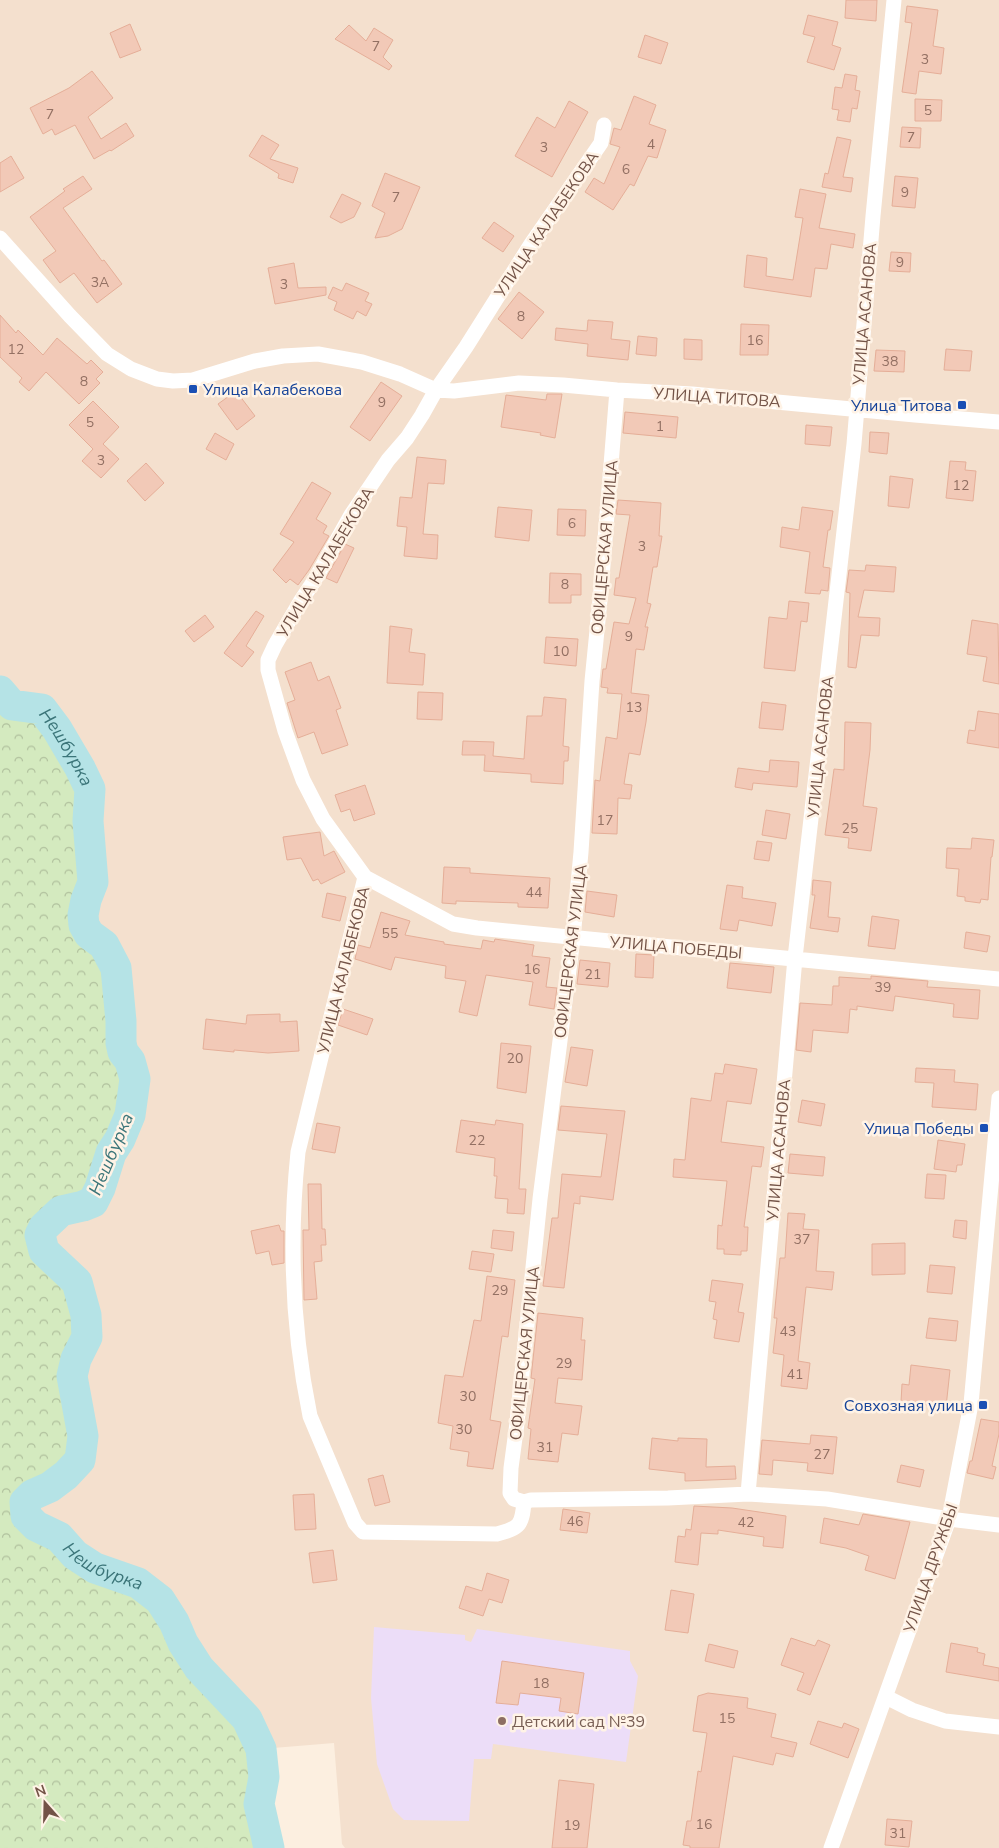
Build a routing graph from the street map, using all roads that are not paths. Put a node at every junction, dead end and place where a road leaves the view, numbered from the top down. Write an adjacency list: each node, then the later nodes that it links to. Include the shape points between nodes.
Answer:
1 (894, 0): 6 (street, УЛИЦА АСАНОВА)
2 (604, 125): 4 (street, УЛИЦА КАЛАБЕКОВА, via 601,143)
3 (0, 238): 4 (street, via 107,354 144,374 188,380 254,361 302,353 362,362)
4 (436, 390): 5 (street, УЛИЦА ТИТОВА, via 454,391 519,383); 8 (street, УЛИЦА КАЛАБЕКОВА, via 407,438 351,515 268,660 285,731 304,780 323,819)
5 (617, 390): 6 (street, УЛИЦА ТИТОВА); 9 (street, ОФИЦЕРСКАЯ УЛИЦА)
6 (857, 409): 7 (street, УЛИЦА ТИТОВА); 10 (street, УЛИЦА АСАНОВА)
7 (999, 422)
8 (365, 877): 9 (street, УЛИЦА ПОБЕДЫ, via 453,924); 14 (street, УЛИЦА КАЛАБЕКОВА, via 298,1152 295,1181 293,1287 310,1416 355,1523 363,1532 498,1534 519,1524)
9 (573, 938): 10 (street, УЛИЦА ПОБЕДЫ); 14 (street, ОФИЦЕРСКАЯ УЛИЦА, via 511,1468 510,1493 514,1499)
10 (795, 958): 11 (street, УЛИЦА ПОБЕДЫ); 13 (street, УЛИЦА АСАНОВА)
11 (999, 979)
12 (999, 1098): 15 (street, УЛИЦА ДРУЖБЫ, via 971,1404)
13 (748, 1494): 14 (street); 15 (street, via 827,1499)
14 (524, 1502)
15 (949, 1519): 16 (street); 17 (street, УЛИЦА ДРУЖБЫ)
16 (999, 1525)
17 (886, 1697): 18 (street, via 945,1721); 19 (street, УЛИЦА ДРУЖБЫ)
18 (999, 1727)
19 (832, 1848)

